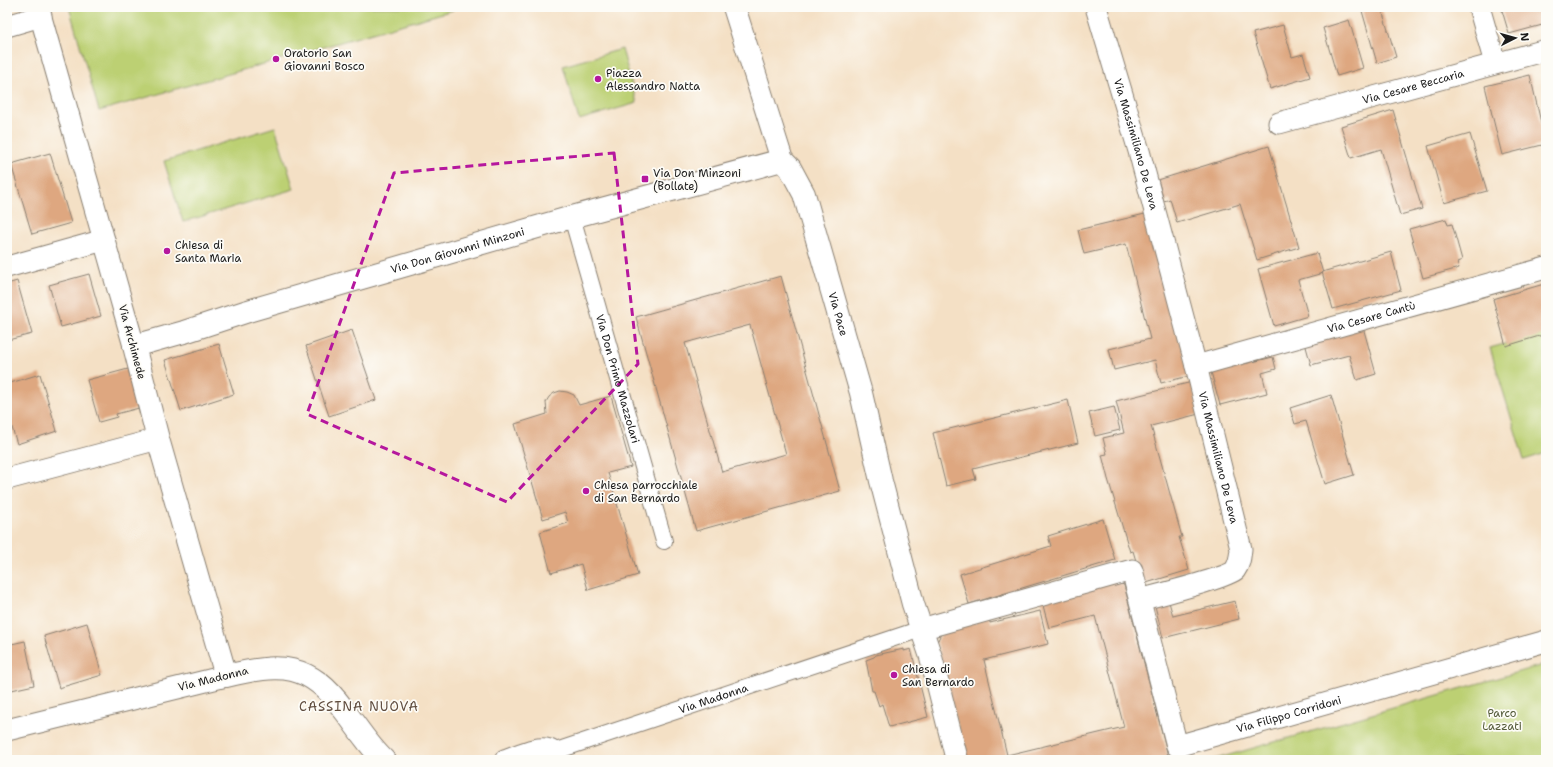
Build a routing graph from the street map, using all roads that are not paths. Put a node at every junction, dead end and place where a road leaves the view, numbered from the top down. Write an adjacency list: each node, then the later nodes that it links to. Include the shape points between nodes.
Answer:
1 (734, 7): 9 (street, Via Pace)
2 (1096, 7): 15 (street, Via Massimiliano De Leva, via 1139,151)
3 (1479, 7): 7 (street)
4 (39, 11): 5 (street); 11 (street, Via Archimede)
5 (7, 26)
6 (1546, 50): 7 (street, Via Cesare Beccaria)
7 (1495, 63): 8 (street, Via Cesare Beccaria)
8 (1279, 123)
9 (782, 160): 10 (street, Via Don Giovanni Minzoni); 20 (street, Via Pace, via 790,168 804,194 861,393 881,480)
10 (572, 217): 14 (street, Via Don Giovanni Minzoni); 18 (street, Via Don Primo Mazzolari)
11 (104, 240): 12 (street); 14 (street, Via Archimede)
12 (7, 267)
13 (1546, 268): 15 (street, Via Cesare Cantù)
14 (134, 346): 16 (street, Via Archimede)
15 (1196, 366): 19 (street, Via Massimiliano De Leva, via 1241,549 1240,561 1234,571 1227,574)
16 (158, 439): 17 (street); 22 (street, Via Archimede)
17 (7, 479)
18 (664, 541)
19 (1140, 600): 20 (street, via 1132,570); 21 (street, Via Filippo Corridoni, via 1176,746)
20 (921, 628): 24 (street, Via Madonna); 27 (street, Via Pace, via 931,657)
21 (1546, 641)
22 (226, 676): 23 (street, Via Madonna); 25 (street, Via Madonna, via 255,669 278,668 297,670 315,679 328,690 359,732)
23 (7, 730)
24 (555, 756): 26 (street, Via Madonna, via 545,749 532,750)
25 (384, 760)
26 (506, 760)
27 (956, 760)

